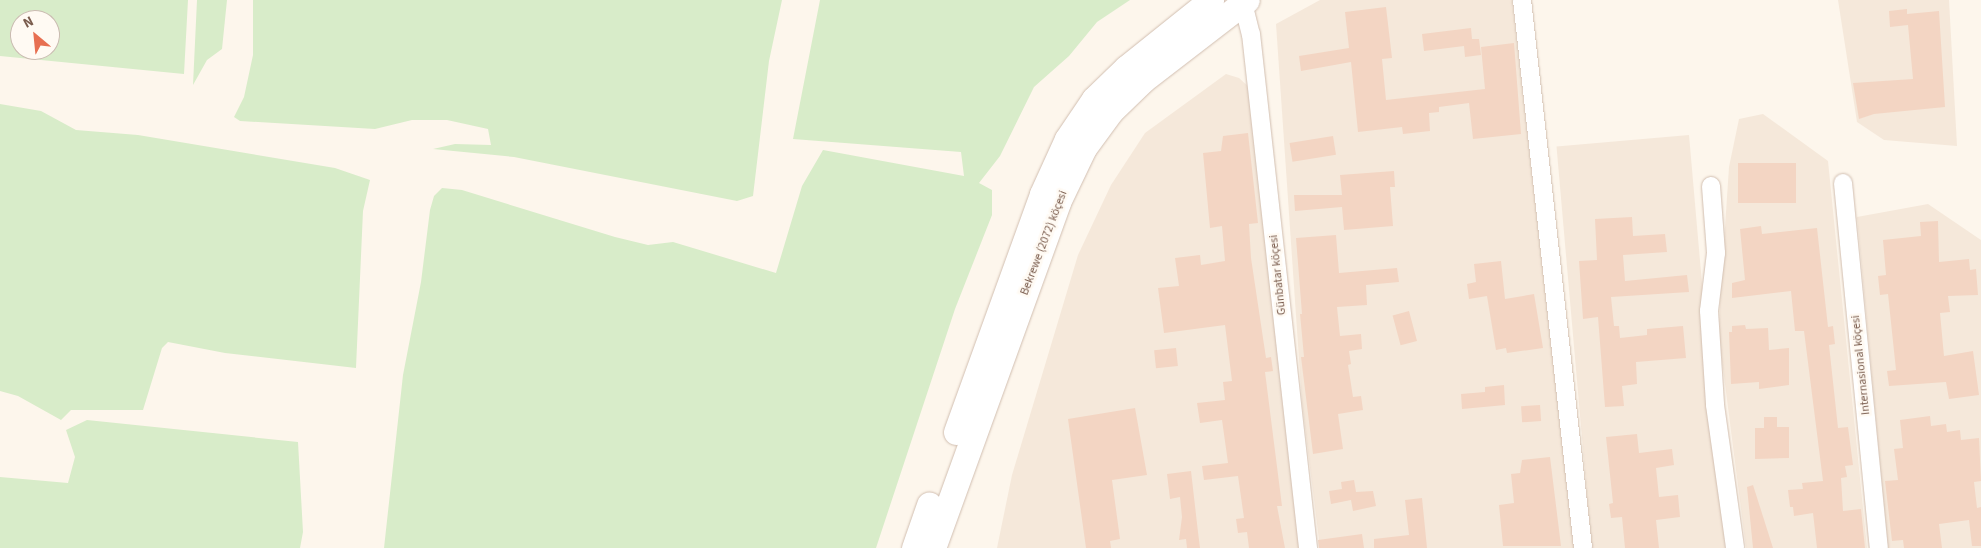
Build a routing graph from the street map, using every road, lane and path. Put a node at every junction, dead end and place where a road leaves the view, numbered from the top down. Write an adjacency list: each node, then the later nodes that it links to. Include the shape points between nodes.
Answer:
1 (1211, 0): 6 (main road, Bekrewe (2072) köçesi, via 1126,68 1094,99 1067,139 1042,194)
2 (1522, 0): 9 (street)
3 (1245, 1): 7 (main road, Bekrewe (2072) köçesi, via 1143,80 1111,111 1084,148 1058,202); 8 (street, Günbatar köçesi)
4 (1843, 183): 11 (street, Internasional köçesi)
5 (1711, 186): 10 (street, via 1716,253 1709,311 1716,405)
6 (914, 548)
7 (933, 548)
8 (1308, 548)
9 (1583, 548)
10 (1735, 548)
11 (1878, 548)

